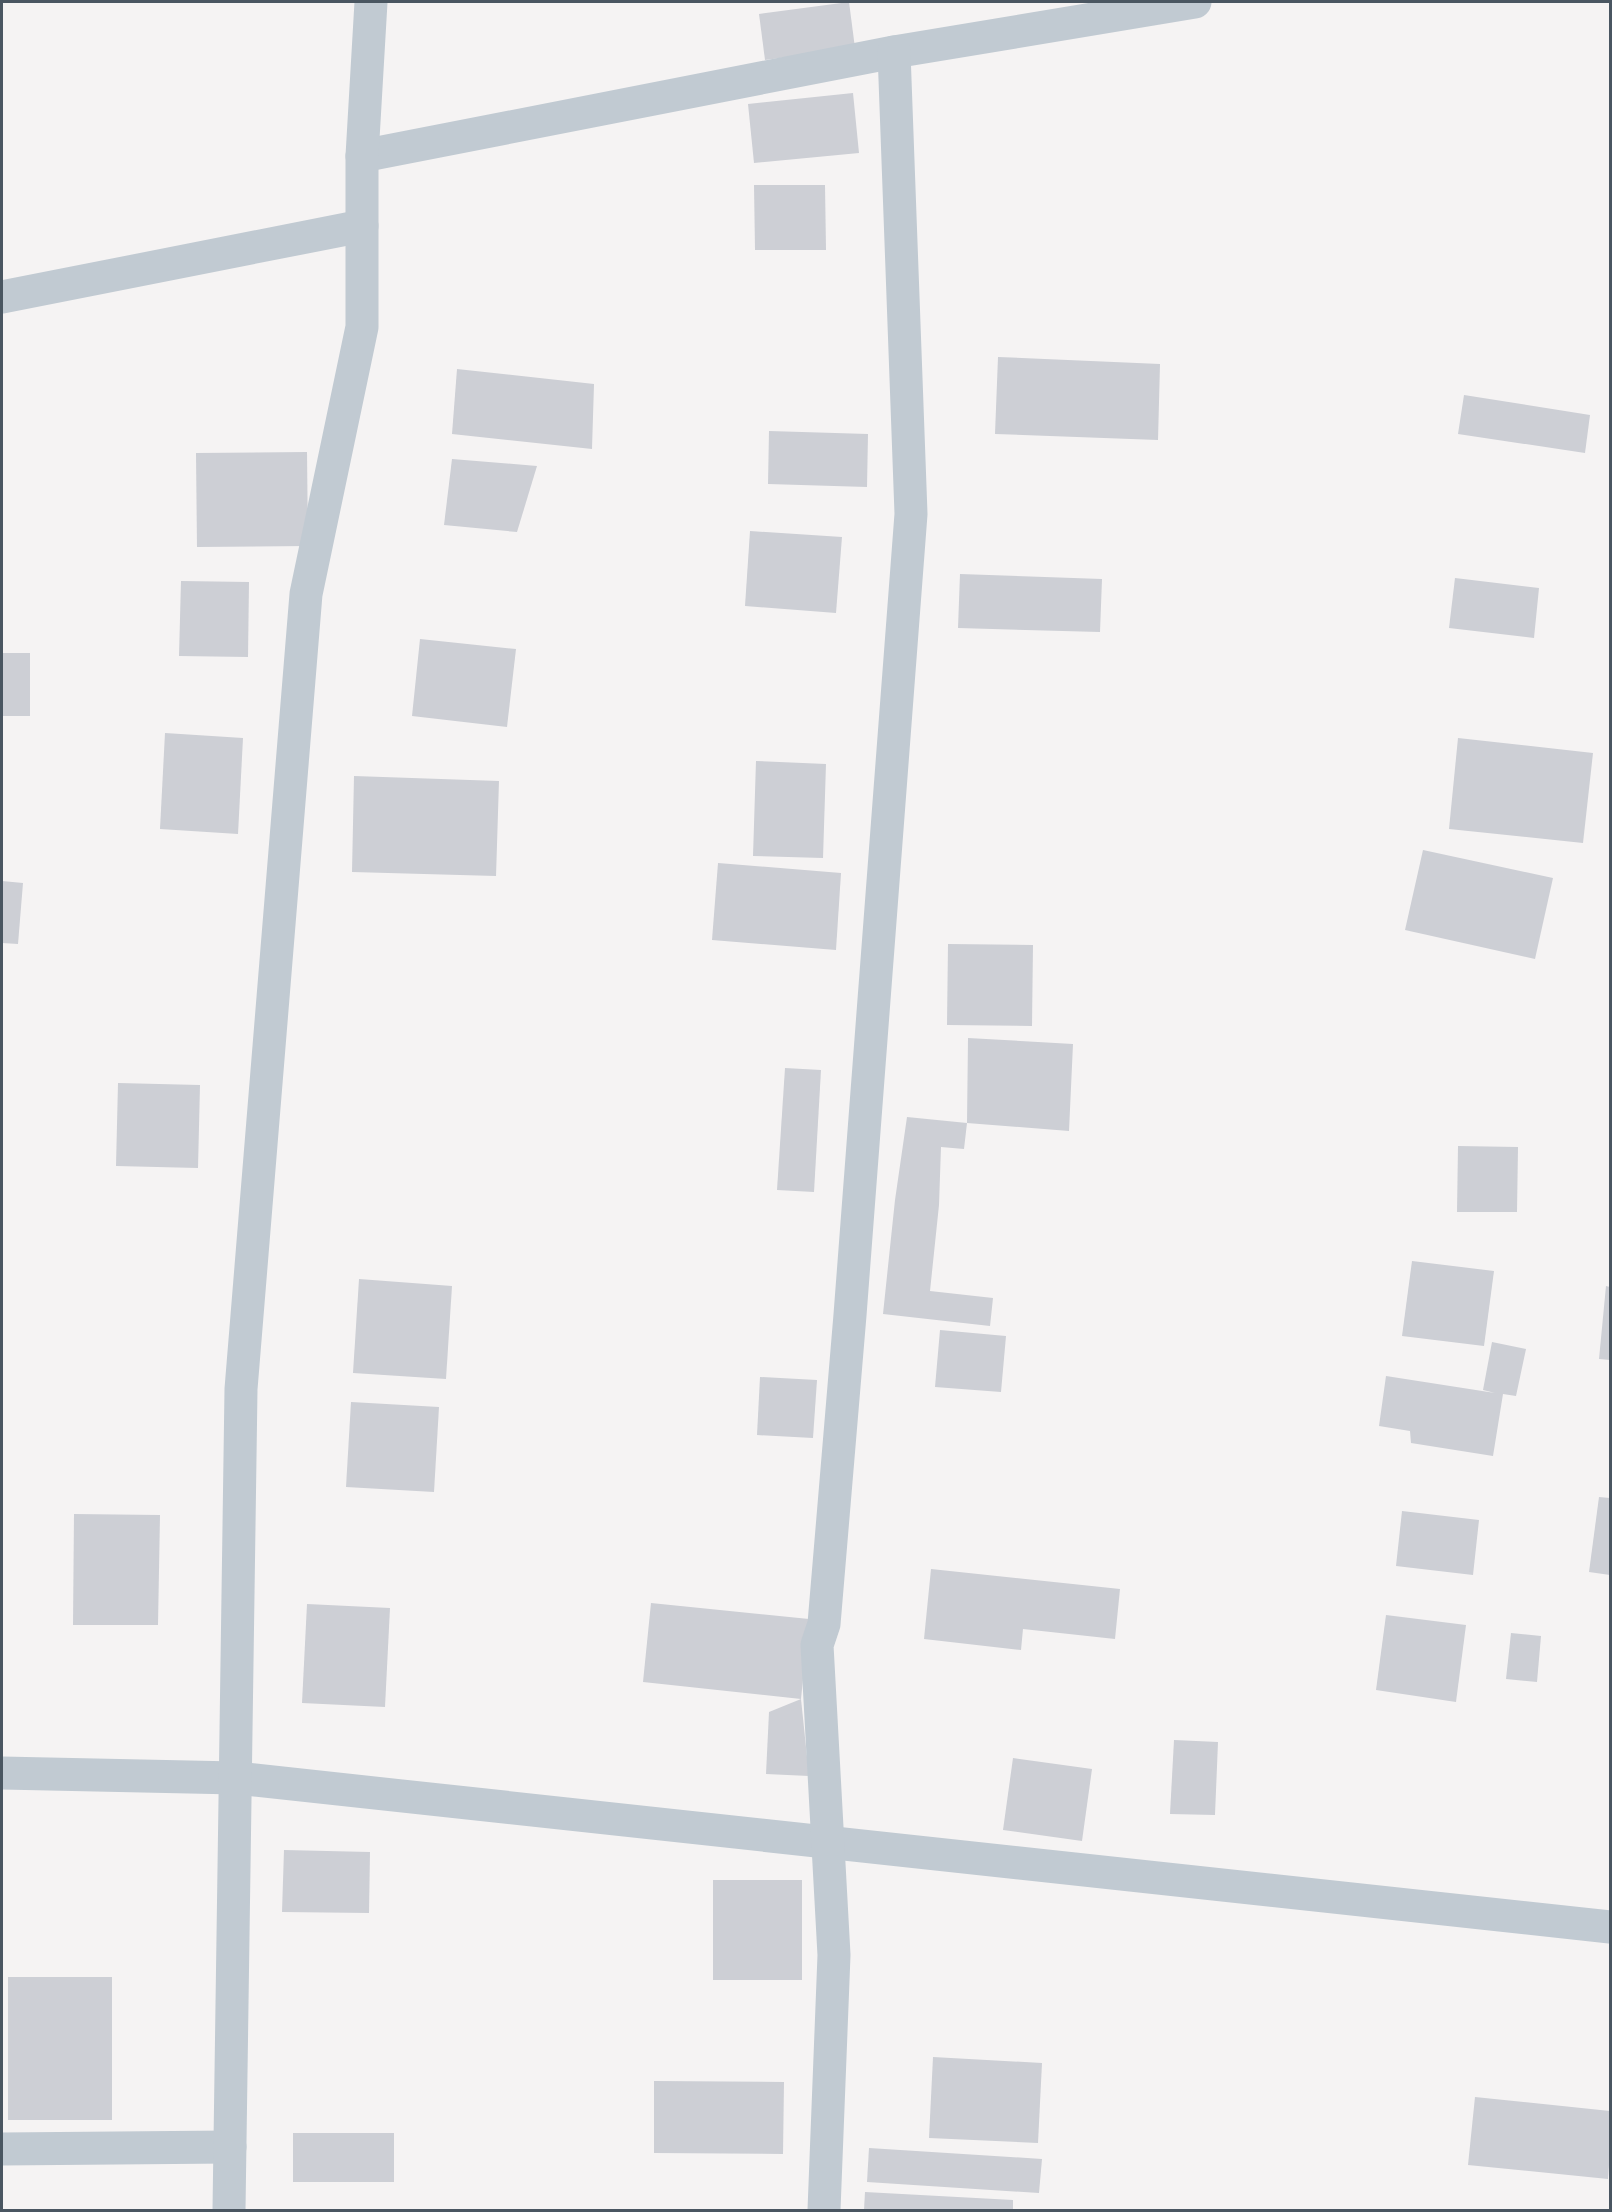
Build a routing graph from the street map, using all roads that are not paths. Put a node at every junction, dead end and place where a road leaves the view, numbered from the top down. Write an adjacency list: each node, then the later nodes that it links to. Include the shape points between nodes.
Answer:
1 (371, 2): 4 (street)
2 (1195, 2): 3 (street)
3 (894, 52): 4 (street); 9 (street, via 911,514 848,1339 824,1624 817,1645)
4 (362, 156): 5 (street)
5 (362, 226): 6 (street); 8 (street, via 362,327 306,594 241,1389)
6 (2, 297)
7 (2, 1773): 8 (street)
8 (236, 1778): 9 (street); 11 (street)
9 (828, 1843): 10 (street); 14 (street, via 834,1955)
10 (1611, 1926)
11 (230, 2147): 12 (street); 13 (street)
12 (2, 2149)
13 (229, 2211)
14 (824, 2211)

